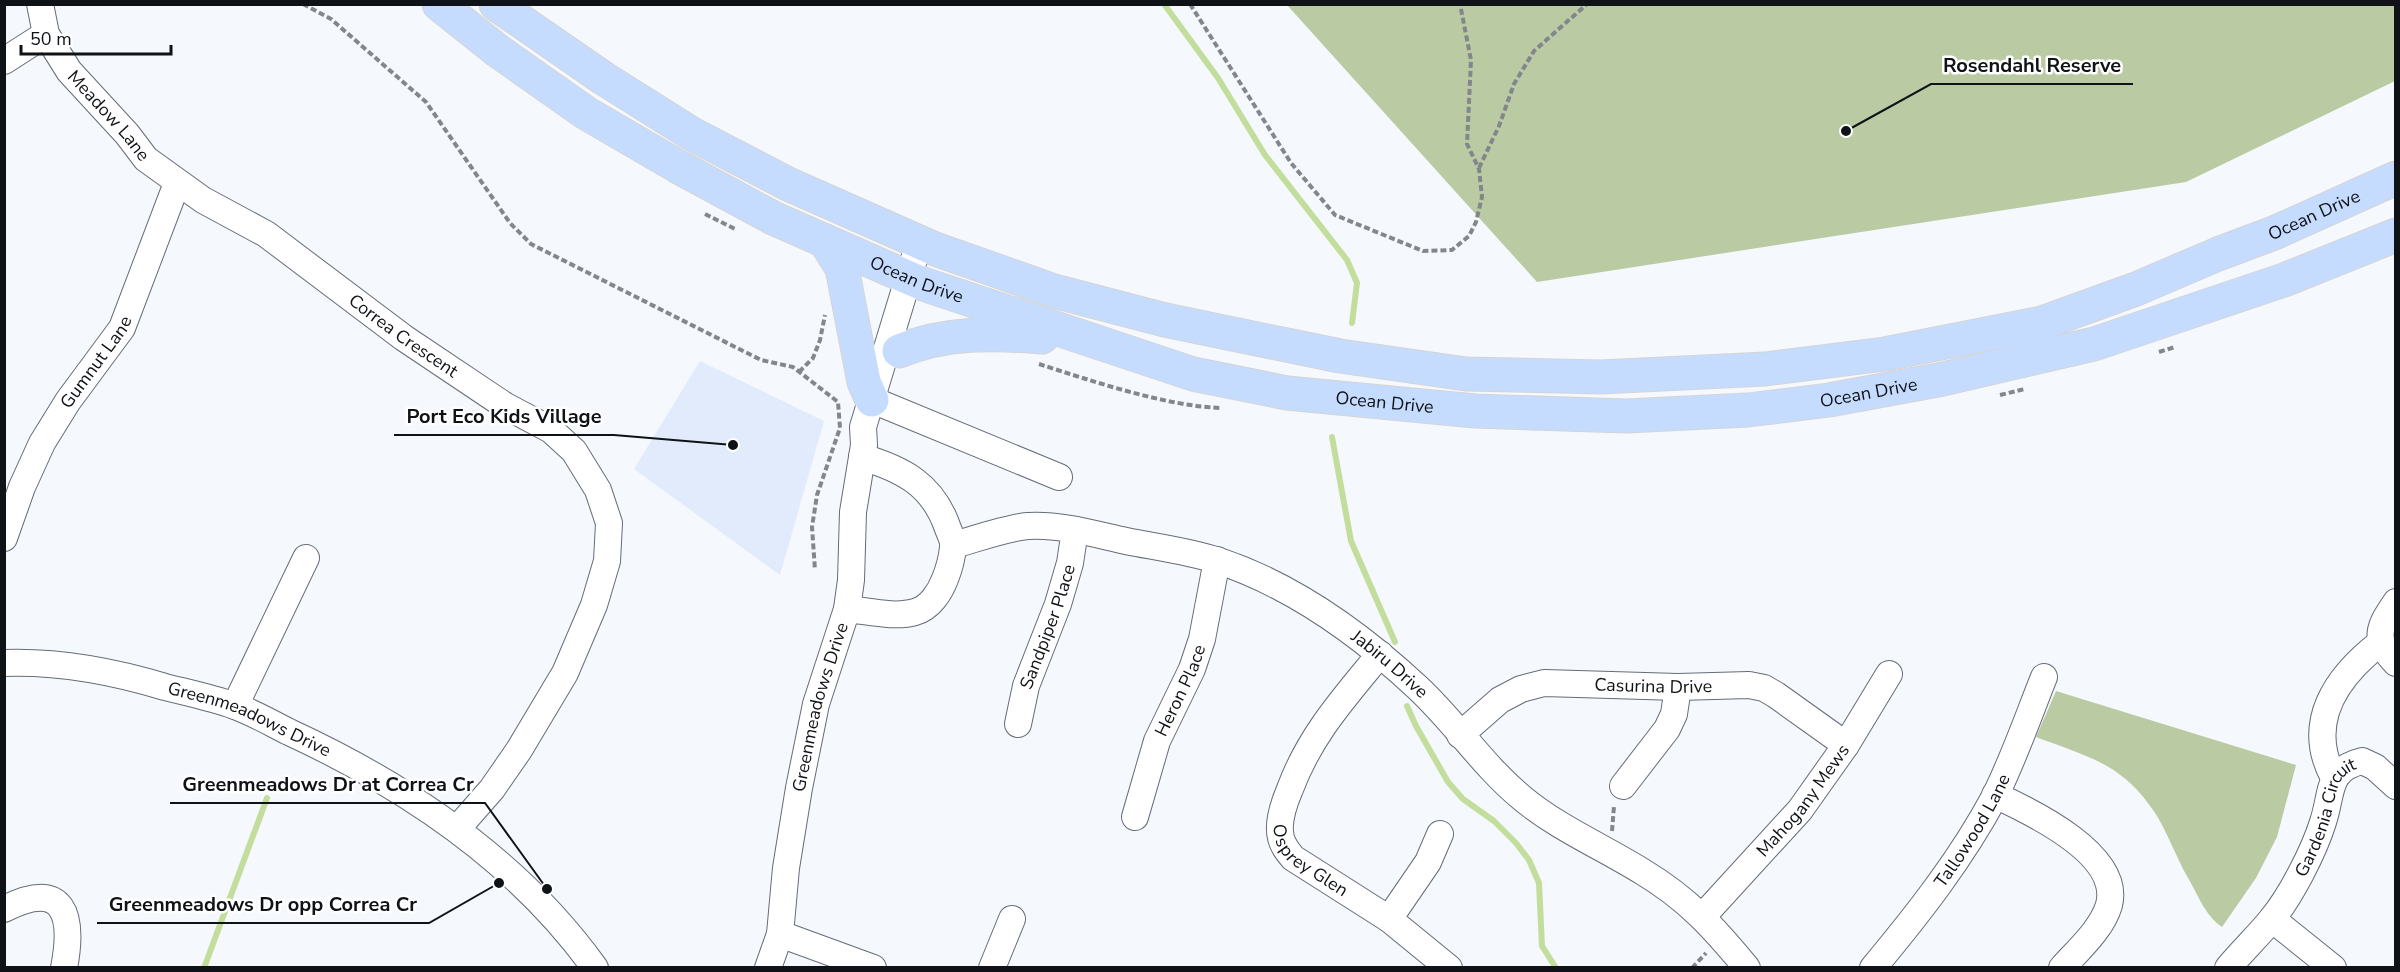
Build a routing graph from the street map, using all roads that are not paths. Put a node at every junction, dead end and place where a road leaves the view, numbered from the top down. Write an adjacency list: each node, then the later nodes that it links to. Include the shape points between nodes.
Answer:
1 (40, 4): 4 (street, Meadow Lane)
2 (439, 4): 9 (main road, Ocean Drive, via 586,113 676,166)
3 (504, 8): 10 (main road, Ocean Drive, via 603,78 692,134 788,184)
4 (46, 34): 5 (street); 7 (street, Meadow Lane, via 69,71 146,159)
5 (4, 61)
6 (2396, 178): 10 (main road, Ocean Drive, via 2274,233 2042,322 1886,354 1776,368 1600,377 1466,375 1340,356 1166,320 1065,294)
7 (177, 183): 18 (street, Gumnut Lane, via 122,328 42,442); 40 (street, Correa Crescent, via 266,234 404,338 504,405 550,430 574,451 598,490 609,523 607,561 594,604 565,673 519,750)
8 (2396, 235): 12 (main road, Ocean Drive, via 2284,280 2094,344 1943,379 1748,410 1636,416 1535,414 1287,393 1193,374)
9 (825, 241): 11 (main road, Ocean Drive); 14 (main road, via 842,268 864,382)
10 (927, 246): 11 (street, Greenmeadows Drive)
11 (916, 280): 12 (main road, Ocean Drive); 13 (street, Greenmeadows Drive); 14 (street, Greenmeadows Drive)
12 (1074, 334): 13 (main road, via 959,336 926,341)
13 (899, 351): 14 (street, Greenmeadows Drive)
14 (877, 402): 15 (street, Greenmeadows Drive, via 863,427); 16 (street)
15 (863, 451): 19 (street, via 929,491); 23 (street, Greenmeadows Drive, via 853,512)
16 (1059, 477)
17 (1075, 530): 19 (street, Jabiru Drive, via 1025,526); 21 (street, Jabiru Drive); 32 (street, Sandpiper Place, via 1058,604 1026,686)
18 (4, 538)
19 (954, 545): 23 (street, via 942,586 926,606 900,614)
20 (306, 558): 31 (street)
21 (1217, 560): 25 (street, Jabiru Drive, via 1294,595); 39 (street, Heron Place, via 1202,639 1157,741)
22 (2396, 602): 24 (street, via 2380,630)
23 (847, 609): 47 (street, Greenmeadows Drive, via 816,704 786,868)
24 (2380, 643): 27 (street); 35 (street, via 2356,661 2331,700 2323,722 2321,744)
25 (1380, 654): 33 (street, Jabiru Drive, via 1419,689); 44 (street, Osprey Glen, via 1322,725 1300,763 1284,803 1280,837 1293,858)
26 (4, 663): 31 (street, Greenmeadows Drive, via 74,665)
27 (2396, 663)
28 (1890, 674): 34 (street, Mahogany Mews)
29 (2044, 677): 38 (street, Tallowood Lane)
30 (1678, 687): 33 (street, Casurina Drive, via 1544,684 1521,689 1506,696); 34 (street, Casurina Drive, via 1715,684 1764,688); 36 (street, via 1667,729)
31 (235, 706): 40 (street, Greenmeadows Drive, via 333,752)
32 (1018, 724)
33 (1460, 735): 43 (street, Jabiru Drive, via 1523,799 1669,889)
34 (1846, 745): 43 (street, Mahogany Mews, via 1800,810)
35 (2334, 778): 37 (street, Gardenia Circuit, via 2346,765 2362,761); 45 (street, Gardenia Circuit, via 2323,823 2297,880)
36 (1623, 786)
37 (2396, 786)
38 (1995, 795): 55 (street, Tallowood Lane, via 1921,909); 56 (street, via 2031,811 2066,835 2096,861 2108,878 2109,907)
39 (1135, 817)
40 (457, 829): 49 (street, Greenmeadows Drive, via 553,914)
41 (1440, 834): 44 (street, via 1428,862)
42 (4, 909): 48 (street, via 29,900 49,899 63,907 69,923)
43 (1703, 916): 54 (street, Jabiru Drive)
44 (1389, 919): 53 (street, Osprey Glen)
45 (2272, 919): 57 (street, Gardenia Circuit); 58 (street)
46 (1012, 920): 52 (street)
47 (780, 934): 50 (street, Greenmeadows Drive); 51 (street)
48 (64, 968)
49 (595, 968)
50 (768, 968)
51 (873, 968)
52 (992, 968)
53 (1449, 968)
54 (1748, 968)
55 (1873, 968)
56 (2062, 968)
57 (2228, 968)
58 (2333, 968)

